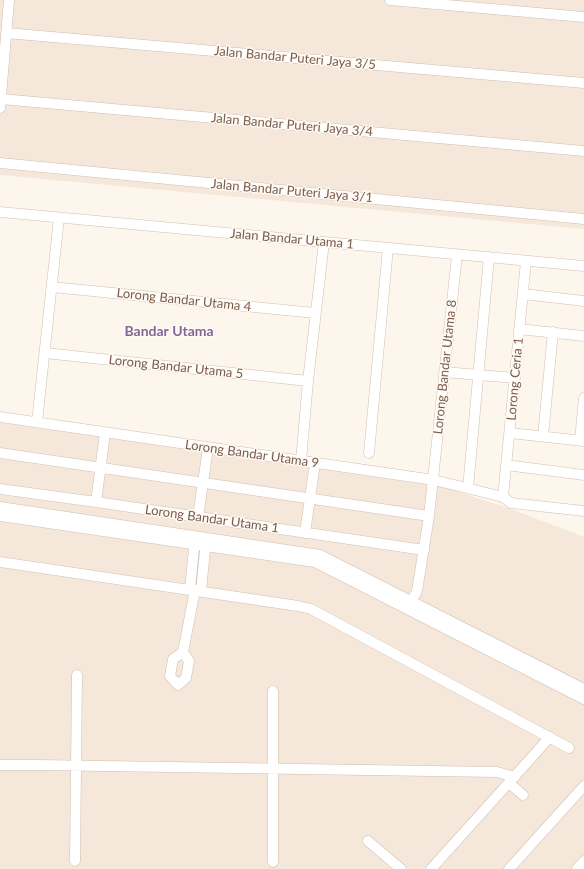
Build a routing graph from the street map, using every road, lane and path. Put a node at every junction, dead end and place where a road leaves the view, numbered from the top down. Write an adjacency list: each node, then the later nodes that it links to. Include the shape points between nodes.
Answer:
1 (9, 0): 4 (street)
2 (390, 0): 3 (street)
3 (584, 17)
4 (6, 33): 5 (street, Jalan Bandar Puteri Jaya 3/5); 6 (street)
5 (584, 83)
6 (0, 104): 7 (street, Jalan Bandar Puteri Jaya 3/4)
7 (584, 151)
8 (0, 163): 11 (street, Jalan Bandar Puteri Jaya 3/1)
9 (0, 212): 10 (street, Jalan Bandar Utama 1)
10 (59, 218): 12 (street, Jalan Bandar Utama 1); 18 (street)
11 (584, 219)
12 (324, 242): 13 (street, Jalan Bandar Utama 1); 21 (street)
13 (388, 248): 14 (street, Jalan Bandar Utama 1); 39 (street)
14 (457, 254): 15 (street, Jalan Bandar Utama 1); 26 (street, Lorong Bandar Utama 8)
15 (489, 257): 16 (street, Jalan Bandar Utama 1); 27 (street)
16 (526, 261): 17 (street, Jalan Bandar Utama 1); 19 (street, Lorong Ceria 1)
17 (584, 266)
18 (52, 287): 21 (street, Lorong Bandar Utama 4); 25 (street)
19 (523, 294): 20 (street); 22 (street, Lorong Ceria 1)
20 (584, 301)
21 (315, 313): 29 (street)
22 (519, 329): 23 (street); 28 (street, Lorong Ceria 1)
23 (553, 332): 24 (street); 35 (street)
24 (584, 336)
25 (45, 353): 29 (street, Lorong Bandar Utama 5); 32 (street)
26 (444, 372): 27 (street); 45 (street, Lorong Bandar Utama 8)
27 (478, 375): 28 (street); 47 (street)
28 (515, 378): 34 (street, Lorong Ceria 1)
29 (308, 381): 40 (street)
30 (584, 398): 36 (street)
31 (0, 417): 32 (street, Lorong Bandar Utama 9)
32 (37, 422): 33 (street, Lorong Bandar Utama 9)
33 (105, 433): 37 (street, Lorong Bandar Utama 9); 43 (street)
34 (510, 433): 35 (street); 42 (street, Lorong Ceria 1)
35 (543, 436): 36 (street)
36 (582, 440)
37 (208, 448): 40 (street, Lorong Bandar Utama 9); 46 (street)
38 (0, 453): 43 (street)
39 (369, 453)
40 (301, 461): 41 (street, Lorong Bandar Utama 9)
41 (315, 463): 45 (street, Lorong Bandar Utama 9); 50 (street)
42 (506, 465): 44 (street); 49 (street, Lorong Ceria 1)
43 (100, 468): 46 (street); 51 (street)
44 (584, 474)
45 (434, 480): 47 (street, Lorong Bandar Utama 9); 55 (street, Lorong Bandar Utama 8)
46 (203, 483): 50 (street); 56 (street)
47 (468, 488): 49 (street, Lorong Bandar Utama 9)
48 (0, 489): 51 (street, Lorong Bandar Utama 1)
49 (503, 497): 53 (street, Lorong Bandar Utama 9, via 511,503)
50 (310, 498): 55 (street); 57 (street)
51 (96, 502): 56 (street, Lorong Bandar Utama 1)
52 (0, 507): 58 (street)
53 (584, 511)
54 (0, 516): 58 (street)
55 (429, 516): 60 (street, Lorong Bandar Utama 8)
56 (198, 517): 57 (street, Lorong Bandar Utama 1)
57 (305, 533): 60 (street, Lorong Bandar Utama 1)
58 (195, 540): 59 (street); 61 (street)
59 (206, 542): 62 (street); 65 (street, via 315,562)
60 (424, 550): 65 (street, Lorong Bandar Utama 8, via 417,591)
61 (193, 559): 62 (street); 64 (street)
62 (204, 560): 64 (street)
63 (0, 562): 64 (street)
64 (195, 590): 66 (street); 71 (street, via 310,609)
65 (410, 605): 68 (street); 70 (street)
66 (183, 652)
67 (77, 675): 74 (street)
68 (584, 690)
69 (273, 691): 75 (street)
70 (584, 699)
71 (550, 736): 72 (street); 76 (street)
72 (569, 748)
73 (0, 765): 74 (street)
74 (76, 765): 75 (street); 80 (street)
75 (273, 769): 76 (street, via 496,772); 82 (street)
76 (512, 780): 78 (street); 84 (street)
77 (584, 786): 85 (street)
78 (523, 795)
79 (368, 841): 83 (street)
80 (75, 861)
81 (584, 861): 86 (street)
82 (273, 862)
83 (401, 869)
84 (431, 869)
85 (509, 869)
86 (577, 869)

